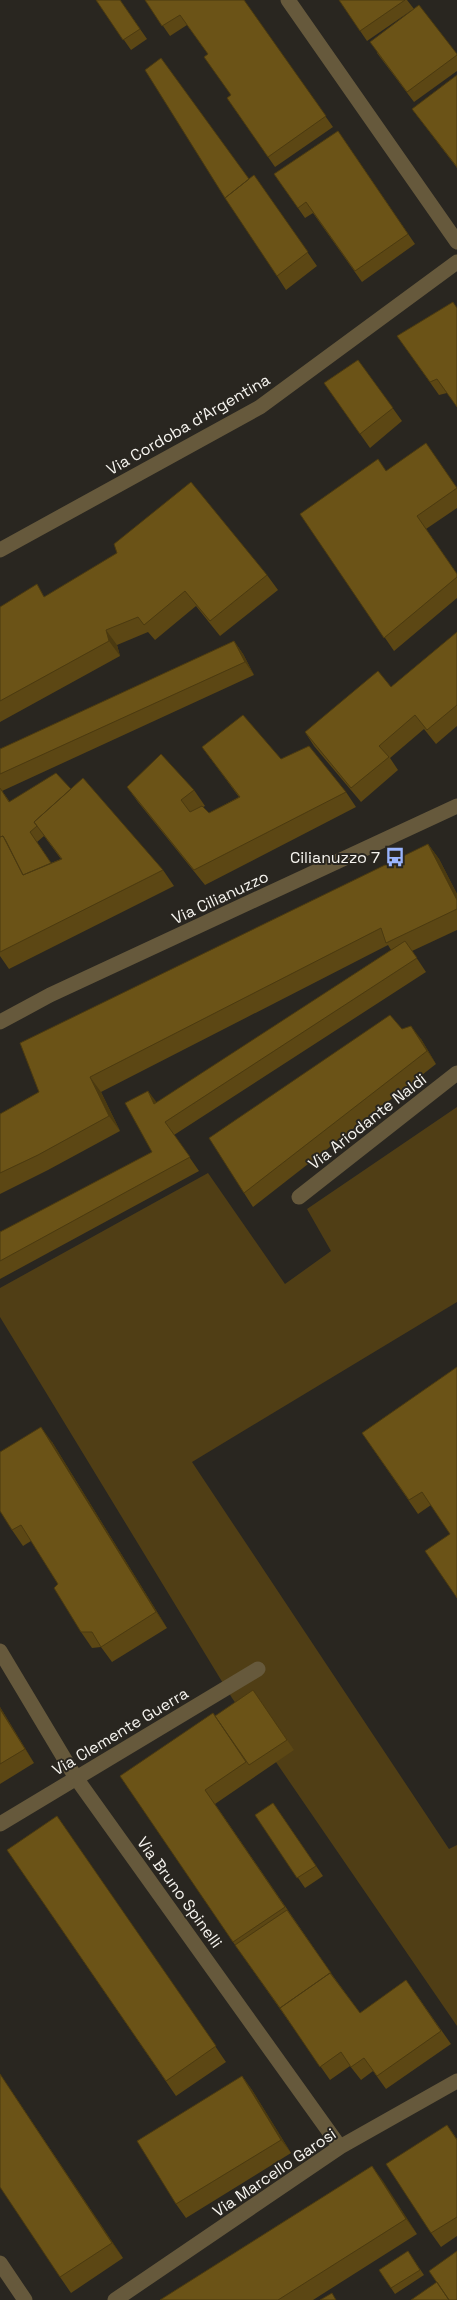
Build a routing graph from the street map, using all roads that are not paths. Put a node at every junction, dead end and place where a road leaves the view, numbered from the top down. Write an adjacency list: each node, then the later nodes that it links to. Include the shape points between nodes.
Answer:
1 (288, 0): 2 (street)
2 (457, 242)
3 (457, 262): 4 (street, Via Cordoba d'Argentina, via 260,407)
4 (0, 550)
5 (457, 806): 6 (street, Via Cilianuzzo, via 50,995)
6 (0, 1022)
7 (457, 1073): 8 (street, Via Ariodante Naldi)
8 (299, 1197)
9 (0, 1652): 11 (street, Via Bruno Spinelli)
10 (258, 1669): 11 (street, Via Clemente Guerra)
11 (76, 1778): 12 (street, Via Clemente Guerra); 14 (street, Via Bruno Spinelli)
12 (0, 1824)
13 (457, 2081): 14 (street, Via Marcello Garosi)
14 (340, 2147): 17 (street, Via Marcello Garosi)
15 (0, 2263): 16 (street)
16 (25, 2300)
17 (115, 2300)

